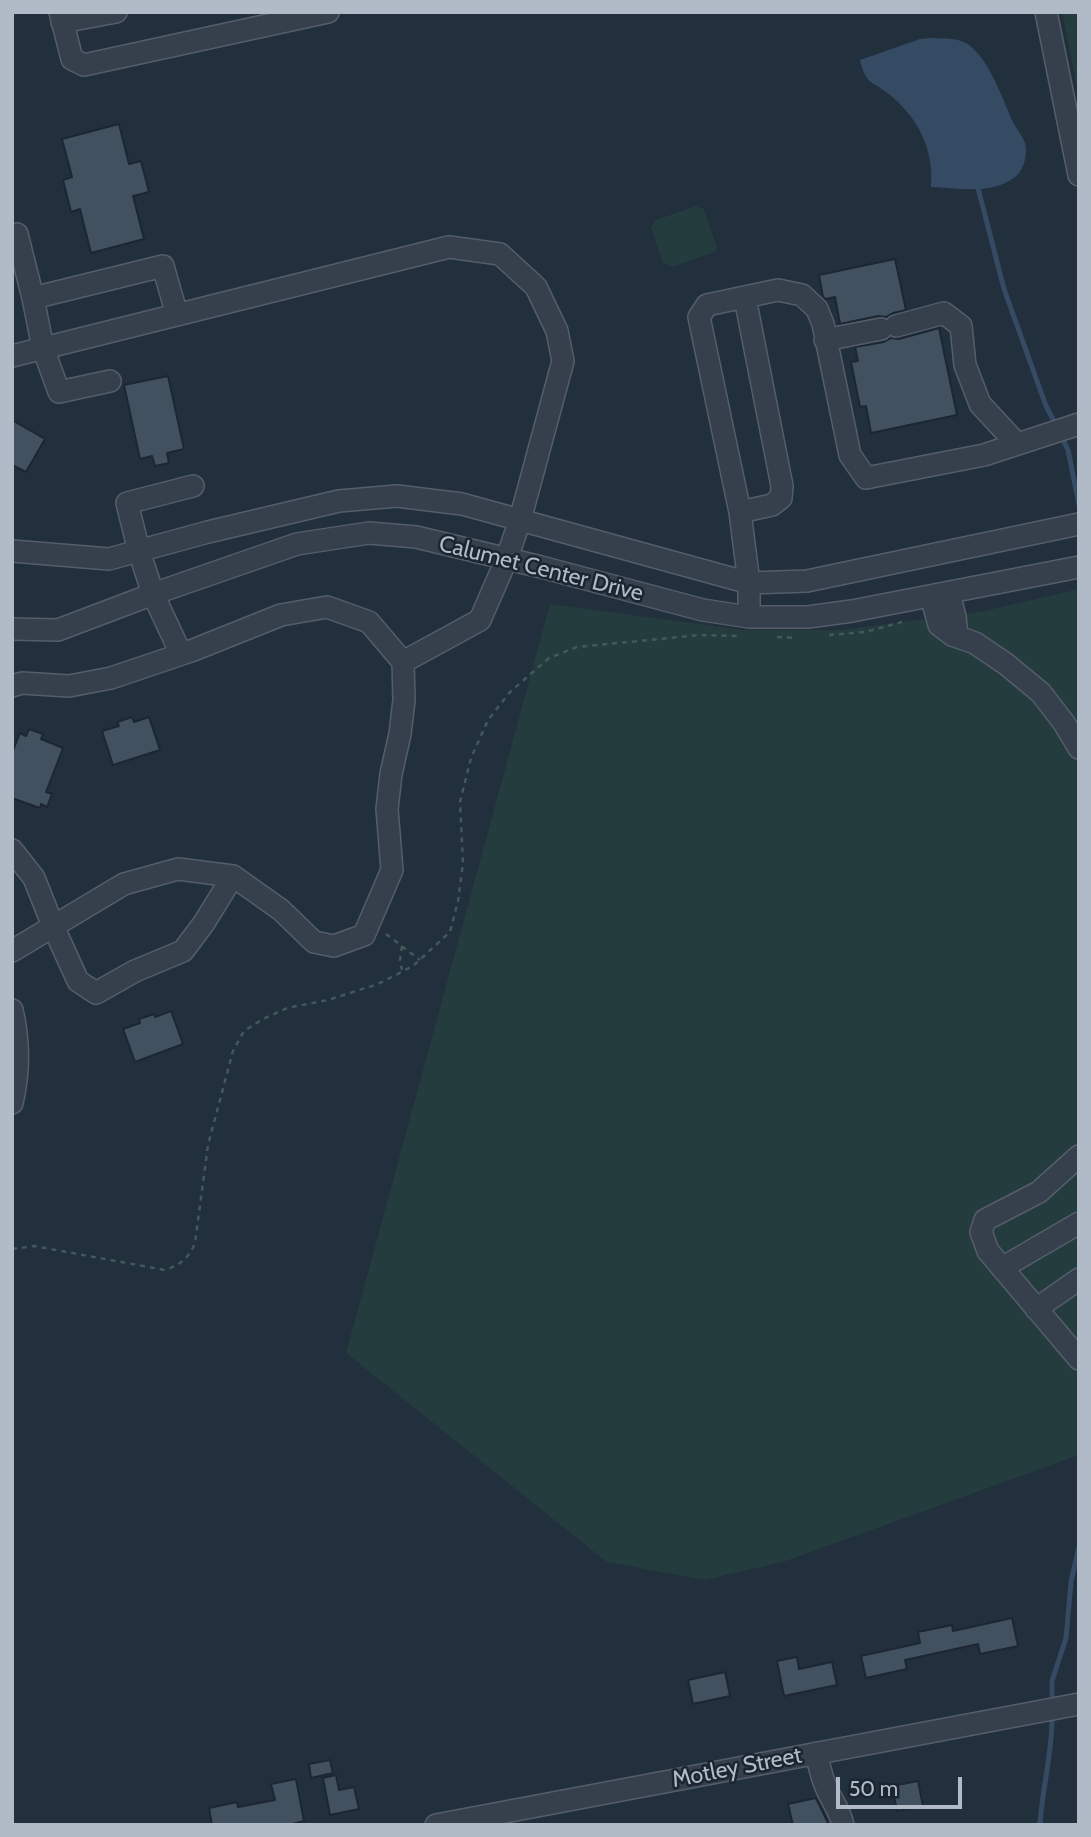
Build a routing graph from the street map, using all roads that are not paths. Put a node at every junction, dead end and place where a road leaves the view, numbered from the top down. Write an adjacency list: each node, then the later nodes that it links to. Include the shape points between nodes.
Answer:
1 (113, 12): 4 (street)
2 (328, 12): 4 (street, via 84,65 72,59)
3 (1046, 12): 5 (street)
4 (61, 17)
5 (1079, 175)
6 (17, 234): 7 (street)
7 (33, 298): 9 (street, via 163,266); 11 (street)
8 (745, 298): 10 (street, via 778,290 802,295 817,309); 18 (street, via 782,486 781,498 772,505); 18 (street, via 707,305 699,317)
9 (177, 315): 11 (street); 19 (street, via 449,247 500,254 536,288 557,331 563,361)
10 (825, 340): 15 (street, via 944,313 961,326 965,365 980,404); 15 (street, via 850,454 866,478)
11 (43, 348): 12 (street); 13 (street, via 58,391)
12 (12, 356)
13 (110, 382)
14 (1079, 424): 15 (street)
15 (1017, 444)
16 (192, 486): 23 (street, via 127,503)
17 (355, 499): 19 (street, Calumet Center Drive, via 397,496 462,504); 21 (street); 23 (street, Calumet Center Drive)
18 (740, 512): 26 (street)
19 (520, 520): 24 (street); 26 (street, Calumet Center Drive)
20 (1079, 524): 26 (street, Calumet Center Drive, via 807,581)
21 (359, 535): 24 (street, Calumet Center Drive, via 416,537); 27 (street, Calumet Center Drive, via 296,544)
22 (12, 551): 23 (street, Calumet Center Drive, via 109,559)
23 (139, 551): 27 (street)
24 (506, 558): 29 (street, Calumet Center Drive, via 690,607); 32 (street, via 480,620)
25 (1079, 568): 28 (street, Calumet Center Drive)
26 (749, 583): 29 (street)
27 (152, 594): 30 (street, Calumet Center Drive, via 58,630); 31 (street)
28 (940, 594): 29 (street, Calumet Center Drive, via 808,617); 34 (street, via 939,625 975,643 1041,693)
29 (749, 617)
30 (12, 629)
31 (181, 654): 32 (street, via 281,615 327,607 369,622); 33 (street, via 111,678 69,686)
32 (403, 662): 36 (street, via 404,700 387,810 392,870 364,935 334,946 314,942 281,910)
33 (12, 686)
34 (1079, 748)
35 (12, 850): 37 (street, via 34,878)
36 (233, 876): 37 (street, via 178,869 124,884); 37 (street, via 183,951 96,993 78,981)
37 (53, 926): 38 (street)
38 (12, 951)
39 (12, 1010): 40 (street, via 17,1081)
40 (12, 1103)
41 (1079, 1156): 43 (street, via 1039,1192 985,1220 981,1232 988,1251)
42 (1079, 1223): 43 (street)
43 (1002, 1268): 45 (street)
44 (1079, 1279): 45 (street)
45 (1036, 1309): 46 (street)
46 (1074, 1347)
47 (1079, 1704): 48 (street, Motley Street)
48 (816, 1753): 49 (street, Motley Street); 50 (street)
49 (449, 1823)
50 (843, 1825)

